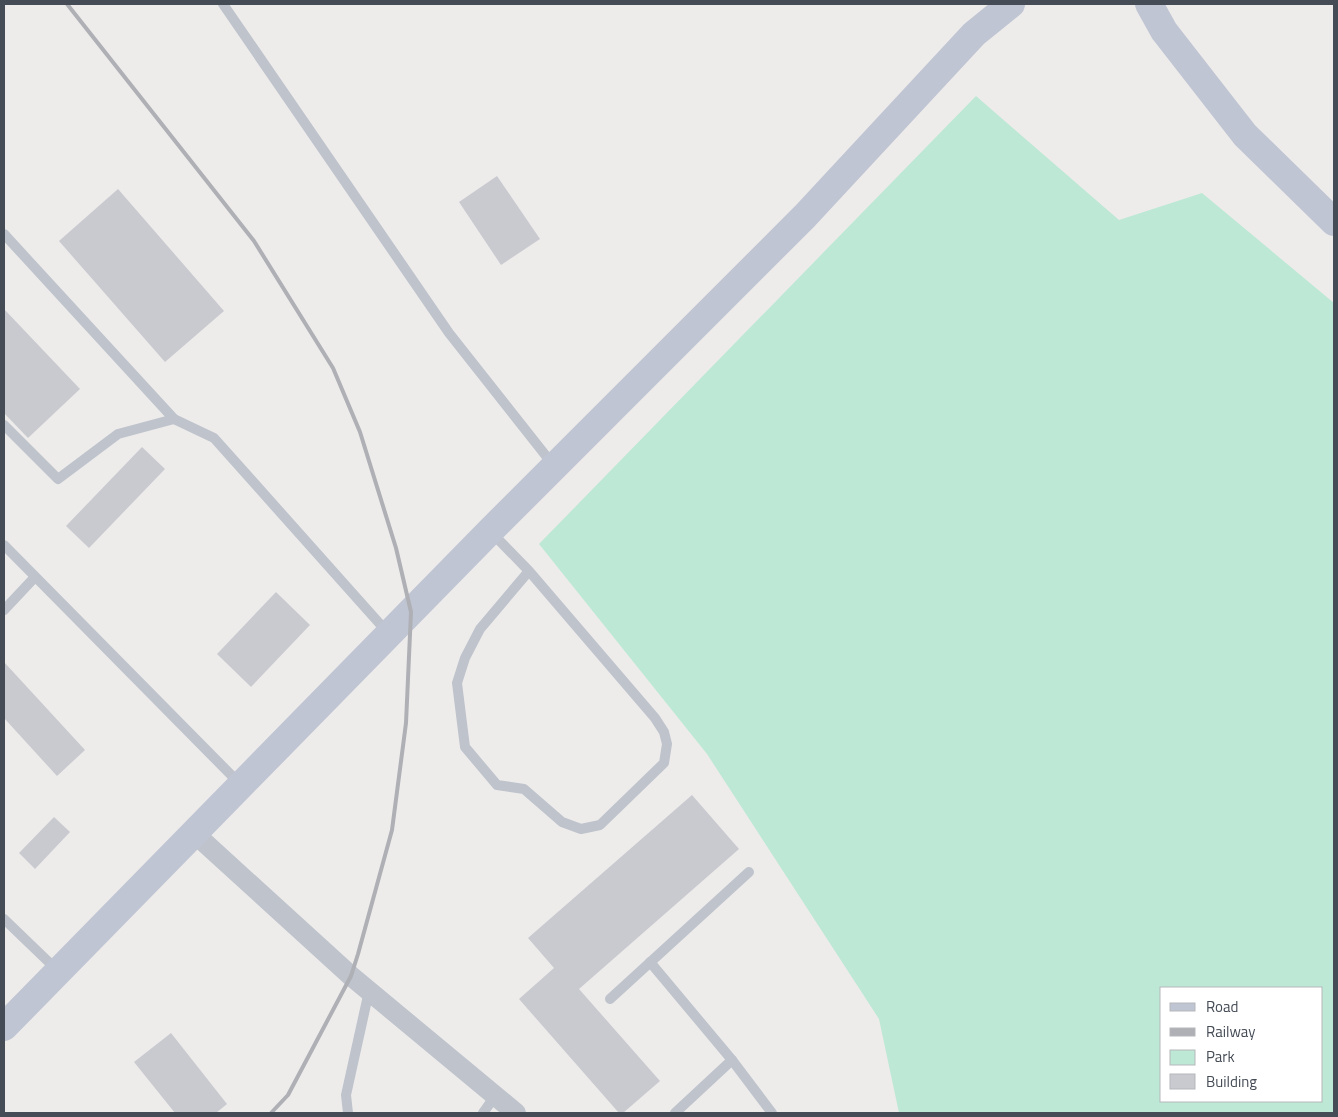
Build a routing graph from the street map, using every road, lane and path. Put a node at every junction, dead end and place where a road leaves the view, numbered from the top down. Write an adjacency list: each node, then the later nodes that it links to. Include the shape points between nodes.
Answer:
1 (223, 4): 8 (lane, via 449,332)
2 (1011, 4): 8 (main road, via 974,34 805,216)
3 (1149, 4): 4 (main road, via 1164,31 1244,135)
4 (1334, 222)
5 (4, 234): 6 (lane)
6 (174, 419): 7 (lane, via 118,434 58,479); 14 (lane, via 214,438)
7 (4, 425)
8 (555, 467): 9 (main road)
9 (490, 531): 11 (lane); 14 (main road)
10 (4, 545): 12 (lane)
11 (529, 571): 11 (lane, via 664,732 667,744 664,763 600,825 581,829 562,822 524,789 497,785 465,747 457,683 465,658 480,629)
12 (35, 577): 13 (lane); 15 (lane)
13 (4, 610)
14 (389, 634): 15 (main road)
15 (241, 786): 16 (main road)
16 (194, 833): 20 (main road); 21 (street)
17 (749, 872): 19 (lane)
18 (4, 919): 20 (lane)
19 (650, 962): 22 (lane); 24 (lane)
20 (58, 972): 23 (main road)
21 (369, 991): 25 (street); 26 (lane, via 346,1095)
22 (610, 999)
23 (4, 1027)
24 (732, 1060): 29 (lane); 30 (lane)
25 (495, 1096): 27 (lane); 28 (street)
26 (348, 1113)
27 (484, 1113)
28 (516, 1113)
29 (675, 1113)
30 (772, 1113)

